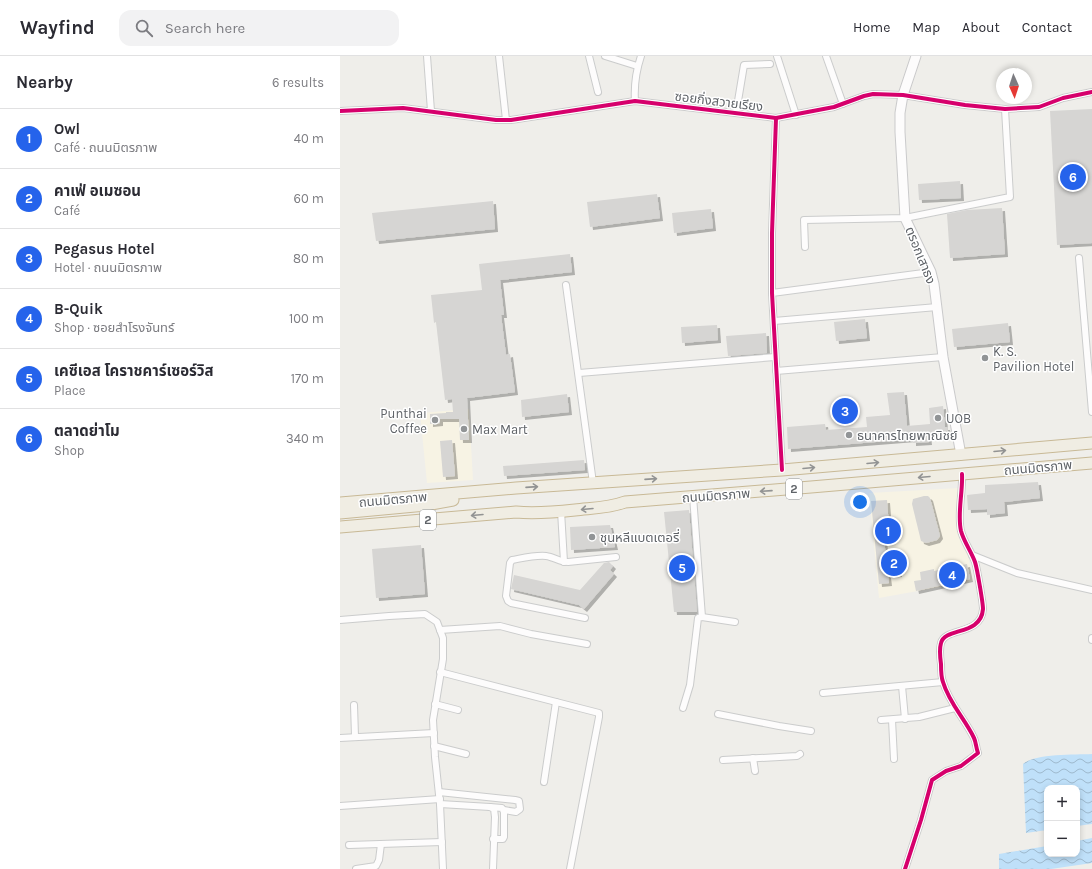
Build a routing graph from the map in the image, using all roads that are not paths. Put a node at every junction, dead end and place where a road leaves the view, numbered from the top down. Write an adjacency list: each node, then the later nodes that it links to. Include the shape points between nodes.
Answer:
1 (427, 56): 18 (street)
2 (499, 56): 22 (street)
3 (589, 56): 11 (street)
4 (605, 56): 10 (street)
5 (640, 56): 10 (street)
6 (777, 56): 20 (street)
7 (826, 56): 15 (street)
8 (916, 56): 13 (street, ตรอกเสาธง)
9 (770, 64): 19 (street, via 744,66)
10 (638, 66): 14 (street, via 634,86)
11 (598, 92)
12 (1092, 92): 16 (street, ซอยกิ่งสวายเรียง, via 1063,98 1039,107)
13 (903, 95): 15 (street, ซอยกิ่งสวายเรียง, via 873,94); 16 (street, ซอยกิ่งสวายเรียง); 23 (street, ตรอกเสาธง, via 900,132)
14 (635, 101): 19 (street, ซอยกิ่งสวายเรียง); 22 (street, ซอยกิ่งสวายเรียง)
15 (843, 104): 20 (street, ซอยกิ่งสวายเรียง)
16 (1005, 109): 23 (street, via 1010,197)
17 (340, 111): 18 (street, ซอยกิ่งสวายเรียง, via 403,108)
18 (431, 111): 22 (street, ซอยกิ่งสวายเรียง)
19 (736, 113): 21 (street, ซอยกิ่งสวายเรียง)
20 (796, 115): 21 (street, ซอยกิ่งสวายเรียง)
21 (776, 118): 28 (street)
22 (506, 120)
23 (905, 218): 24 (street, via 804,220); 26 (street, ตรอกเสาธง)
24 (805, 247)
25 (1079, 258): 35 (street)
26 (931, 272): 28 (street); 29 (street, ตรอกเสาธง)
27 (566, 285): 34 (street)
28 (772, 293): 30 (street)
29 (937, 306): 30 (street); 32 (street, ตรอกเสาธง)
30 (774, 321): 31 (street)
31 (776, 357): 33 (street); 34 (street)
32 (943, 357): 33 (street); 37 (street, ตรอกเสาธง)
33 (776, 371): 39 (street)
34 (579, 373): 41 (street)
35 (1092, 412)
36 (1092, 444): 37 (highway, ถนนมิตรภาพ / 2, one-way to 36)
37 (961, 455): 39 (highway, ถนนมิตรภาพ / 2, one-way to 37); 40 (highway)
38 (1092, 462): 40 (highway, ถนนมิตรภาพ / 2)
39 (782, 470): 41 (highway, ถนนมิตรภาพ / 2, one-way to 39)
40 (962, 474): 43 (highway, ถนนมิตรภาพ / 2, one-way to 43); 48 (street, via 961,529)
41 (593, 483): 42 (highway, ถนนมิตรภาพ / 2, one-way to 41)
42 (516, 488): 44 (highway, ถนนมิตรภาพ / 2); 46 (highway, via 426,505)
43 (693, 496): 45 (highway, ถนนมิตรภาพ / 2, one-way to 45); 52 (street)
44 (340, 503)
45 (561, 511): 47 (highway, ถนนมิตรภาพ / 2, one-way to 47, via 516,512); 50 (street)
46 (340, 512)
47 (340, 527)
48 (972, 555): 51 (street, via 1017,573); 59 (street, via 976,564 983,610 977,624 941,641)
49 (616, 557): 50 (street)
50 (564, 562): 53 (street, via 547,556 512,560 508,568 507,599 512,604)
51 (1092, 590)
52 (702, 617): 55 (street); 65 (street, via 698,618 690,685)
53 (585, 618)
54 (340, 620): 56 (street, via 425,614 437,622)
55 (735, 622)
56 (440, 630): 57 (street, via 500,626); 58 (street, via 443,660)
57 (586, 644)
58 (440, 672): 62 (street); 63 (street)
59 (943, 682): 60 (street); 66 (street)
60 (902, 686): 61 (street); 69 (street)
61 (823, 692)
62 (556, 702): 83 (street); 98 (street, via 597,712 600,715)
63 (435, 704): 67 (street); 73 (street)
64 (354, 705): 74 (street)
65 (683, 708)
66 (955, 708): 69 (street); 99 (street, via 974,739 978,753 961,766 946,770 932,780)
67 (458, 710)
68 (718, 714): 72 (street)
69 (905, 719): 71 (street)
70 (881, 720): 71 (street)
71 (892, 720): 80 (street)
72 (811, 731)
73 (434, 733): 74 (street); 76 (street)
74 (355, 736): 75 (street)
75 (340, 738)
76 (434, 746): 77 (street); 84 (street)
77 (466, 754)
78 (800, 754): 79 (street)
79 (753, 758): 81 (street); 82 (street)
80 (894, 759)
81 (723, 760)
82 (755, 771)
83 (544, 782)
84 (439, 792): 85 (street); 86 (street)
85 (462, 794): 87 (street); 90 (street, via 519,801 520,809 516,812)
86 (440, 801): 87 (street); 88 (street); 92 (street)
87 (461, 805): 89 (street)
88 (340, 806)
89 (490, 807): 90 (street); 91 (street, via 494,809 495,817)
90 (504, 810): 91 (street, via 504,837 502,840)
91 (494, 839): 97 (street)
92 (442, 842): 93 (street); 96 (street)
93 (381, 844): 94 (street); 95 (street, via 376,866)
94 (349, 845)
95 (356, 869)
96 (443, 869)
97 (493, 869)
98 (570, 869)
99 (905, 869)

